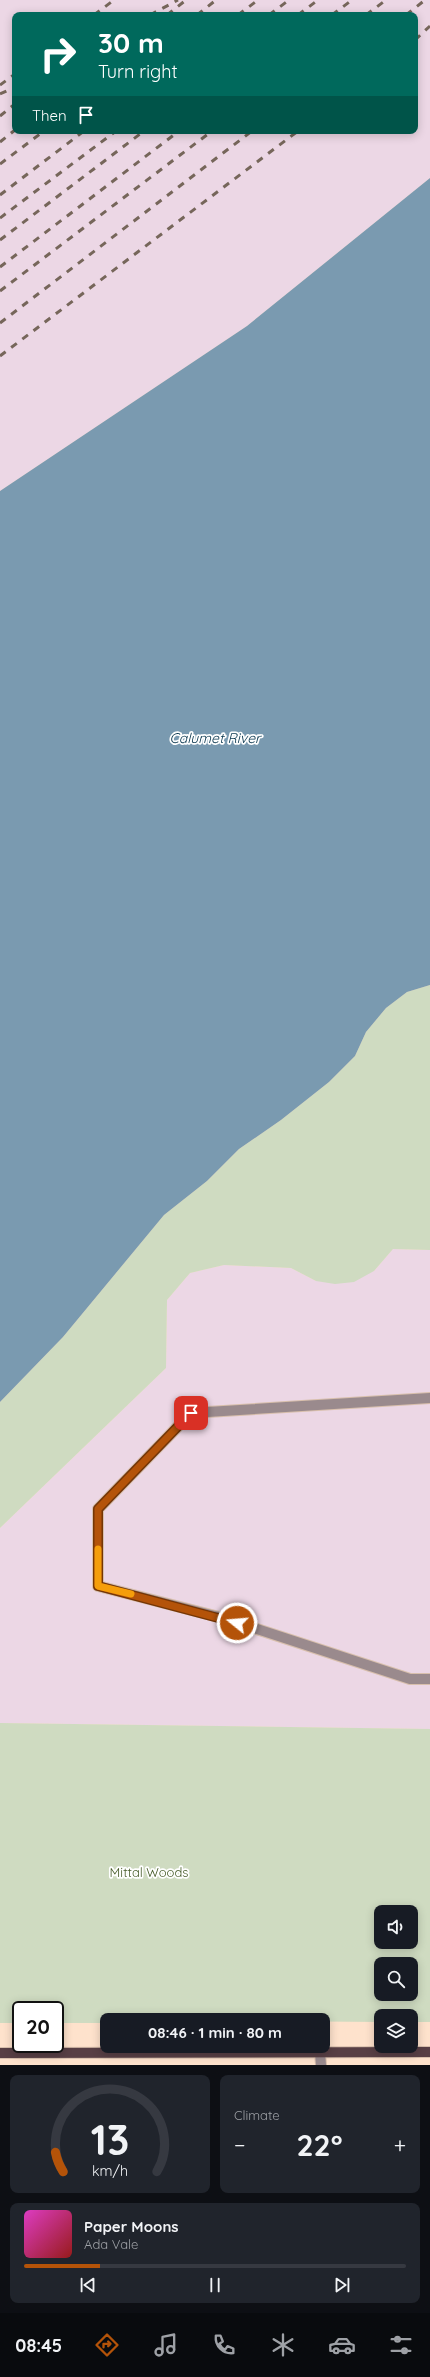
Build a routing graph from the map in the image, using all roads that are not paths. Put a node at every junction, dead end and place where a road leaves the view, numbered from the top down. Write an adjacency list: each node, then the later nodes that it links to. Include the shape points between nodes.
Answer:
1 (430, 1398): 2 (lane, via 191,1413 98,1509 98,1586 223,1618 410,1678)
2 (430, 1679)
3 (330, 2052): 4 (main road)
4 (430, 2052)
5 (0, 2053): 6 (main road)
6 (100, 2053)
7 (320, 2053): 8 (lane)
8 (320, 2065)

